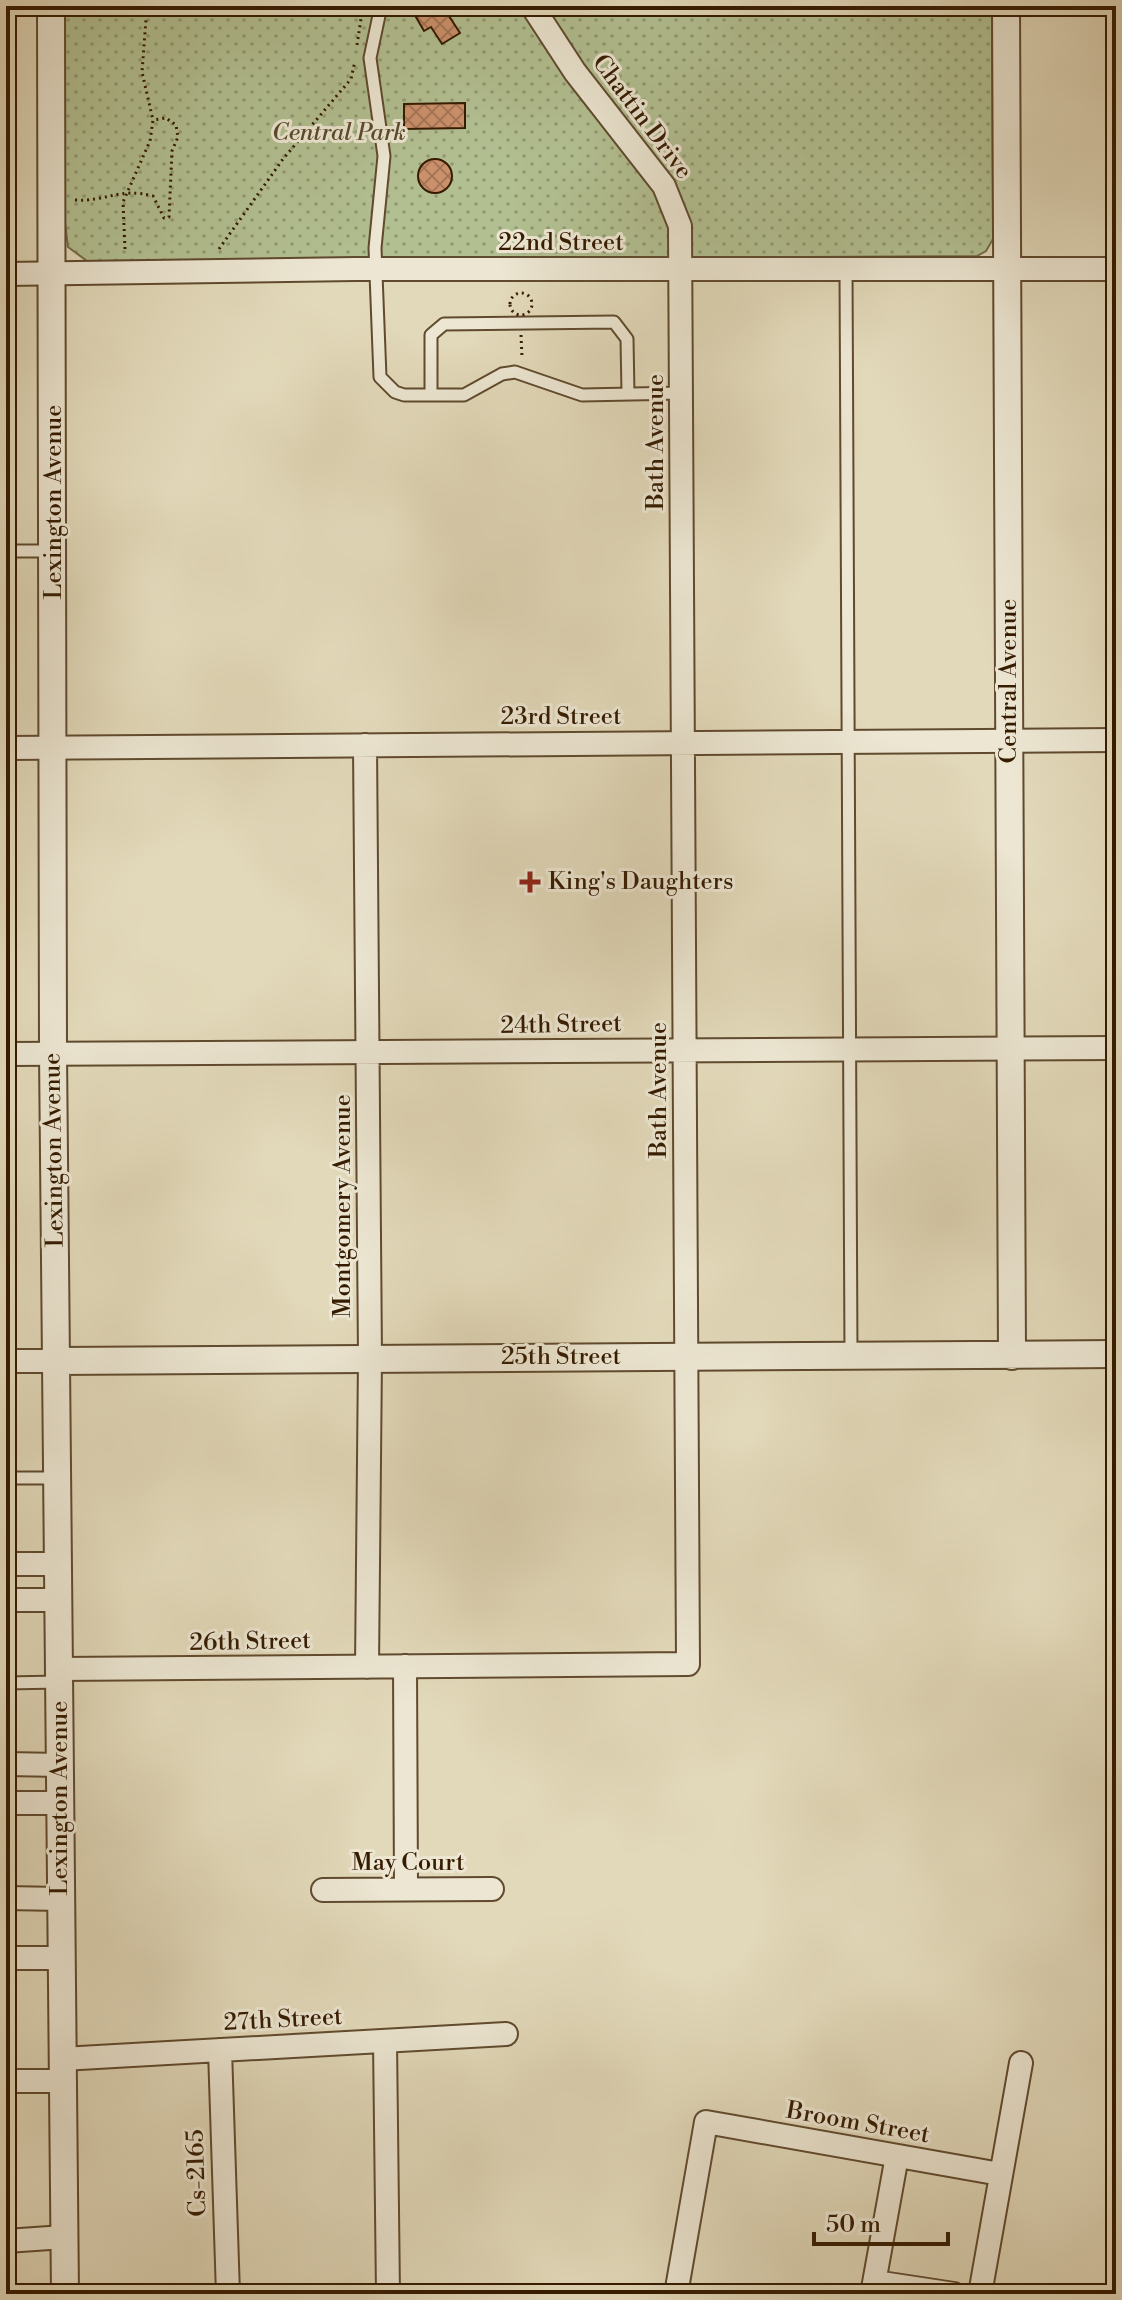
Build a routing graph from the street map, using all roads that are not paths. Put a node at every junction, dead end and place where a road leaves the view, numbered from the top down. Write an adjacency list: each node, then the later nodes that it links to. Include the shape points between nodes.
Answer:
1 (51, 6): 10 (street, Lexington Avenue)
2 (381, 6): 6 (lane, via 370,58 384,156)
3 (532, 6): 9 (street, Chattin Drive, via 575,72 668,193 680,226)
4 (1006, 6): 5 (street, Central Avenue)
5 (1006, 268): 7 (street, 22nd Street); 8 (street, 22nd Street); 18 (street, Central Avenue)
6 (375, 269): 9 (street, 22nd Street); 10 (street, 22nd Street); 14 (lane, via 380,377 395,392)
7 (846, 269): 9 (street, 22nd Street); 20 (lane)
8 (1116, 269)
9 (681, 270): 12 (street, Bath Avenue)
10 (54, 272): 11 (street, 22nd Street); 16 (street, Lexington Avenue)
11 (6, 274)
12 (682, 393): 13 (lane); 19 (street, Bath Avenue)
13 (628, 394): 14 (lane, via 582,395 515,372 493,378 471,393); 14 (lane, via 627,339 614,322 444,324 431,335)
14 (431, 395)
15 (6, 551): 16 (lane)
16 (54, 551): 22 (street, Lexington Avenue)
17 (1116, 740): 18 (street, 23rd Street)
18 (1009, 741): 20 (street, 23rd Street); 24 (street, Central Avenue)
19 (684, 742): 20 (street, 23rd Street); 21 (street, 23rd Street); 26 (street, Bath Avenue)
20 (847, 742): 27 (lane)
21 (365, 745): 22 (street, 23rd Street); 28 (street, Montgomery Avenue)
22 (54, 747): 23 (street, 23rd Street); 29 (street, Lexington Avenue)
23 (6, 748)
24 (1011, 1048): 25 (street, 24th Street); 27 (street, 24th Street); 33 (street, Central Avenue)
25 (1116, 1048)
26 (685, 1049): 27 (street, 24th Street); 28 (street, 24th Street); 32 (street, Bath Avenue)
27 (849, 1050): 34 (lane)
28 (368, 1052): 29 (street, 24th Street); 35 (street, Montgomery Avenue)
29 (53, 1053): 30 (street, 24th Street); 37 (street, Lexington Avenue)
30 (6, 1054)
31 (1116, 1354): 33 (street, 25th Street)
32 (687, 1356): 34 (street, 25th Street); 35 (street, 25th Street); 44 (street, Bath Avenue, via 688,1664)
33 (1012, 1356): 34 (street, 25th Street)
34 (851, 1357)
35 (370, 1358): 37 (street, 25th Street); 46 (street, Montgomery Avenue)
36 (6, 1361): 37 (street, 25th Street)
37 (57, 1361): 39 (street, Lexington Avenue)
38 (6, 1478): 39 (lane)
39 (56, 1478): 41 (street, Lexington Avenue)
40 (6, 1564): 41 (street)
41 (58, 1564): 43 (street, Lexington Avenue)
42 (6, 1600): 43 (street)
43 (59, 1600): 47 (street, Lexington Avenue)
44 (442, 1665): 45 (street, 26th Street)
45 (405, 1666): 46 (street, 26th Street); 53 (street)
46 (367, 1667): 47 (street, 26th Street)
47 (59, 1676): 48 (lane); 50 (street, Lexington Avenue)
48 (6, 1683)
49 (6, 1764): 50 (street)
50 (61, 1765): 52 (street, Lexington Avenue)
51 (6, 1803): 52 (street)
52 (60, 1803): 57 (street, Lexington Avenue)
53 (406, 1888): 54 (street, May Court); 55 (street, May Court)
54 (492, 1889)
55 (323, 1890)
56 (6, 1898): 57 (street)
57 (61, 1899): 59 (street, Lexington Avenue)
58 (6, 1958): 59 (street)
59 (62, 1958): 64 (street, Lexington Avenue)
60 (506, 2034): 61 (street, 27th Street)
61 (385, 2041): 62 (street, 27th Street); 73 (street)
62 (220, 2050): 64 (street, 27th Street); 72 (street, Cs-2165)
63 (1021, 2063): 67 (street)
64 (62, 2070): 65 (street, 27th Street); 68 (street, Lexington Avenue)
65 (6, 2081)
66 (897, 2156): 67 (street, Broom Street); 70 (street); 74 (street, Broom Street, via 706,2122)
67 (1000, 2174): 76 (street)
68 (64, 2237): 69 (street); 71 (street, Lexington Avenue)
69 (6, 2241)
70 (874, 2288): 75 (street)
71 (65, 2294)
72 (228, 2294)
73 (388, 2294)
74 (676, 2294)
75 (954, 2294)
76 (980, 2294)

